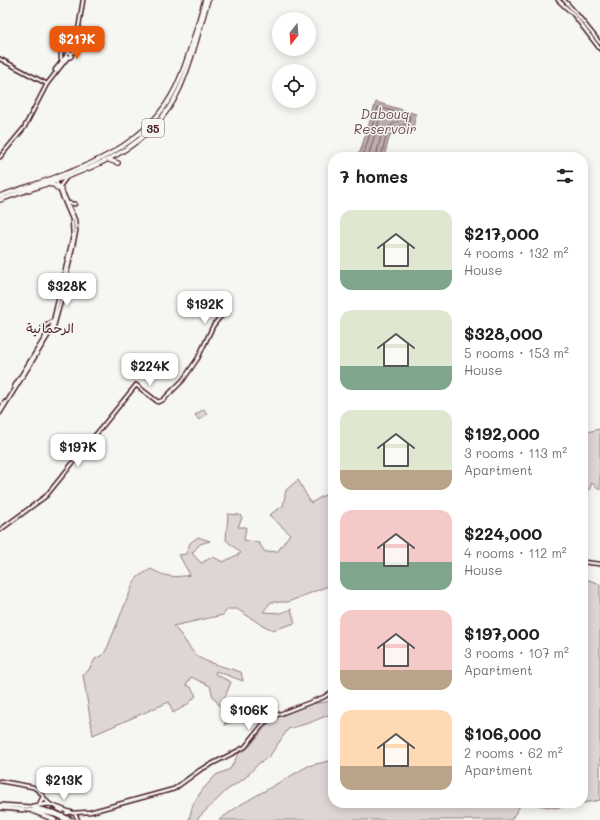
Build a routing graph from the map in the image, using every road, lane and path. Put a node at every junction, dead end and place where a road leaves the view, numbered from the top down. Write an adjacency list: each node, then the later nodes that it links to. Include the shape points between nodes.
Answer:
1 (83, 0): 7 (street)
2 (204, 0): 19 (highway, 35, via 179,82 156,119 139,136 114,153)
3 (208, 0): 16 (highway, 35, via 187,67 162,117 144,136)
4 (558, 0): 8 (street, via 573,14)
5 (564, 0): 6 (street)
6 (600, 43)
7 (75, 49): 10 (street); 11 (street)
8 (600, 49)
9 (61, 52): 13 (street)
10 (69, 55): 13 (street); 14 (street)
11 (74, 57)
12 (0, 59): 14 (street)
13 (61, 60): 14 (street)
14 (46, 83): 15 (street, via 24,128)
15 (0, 157)
16 (108, 160): 17 (highway); 18 (highway, 35)
17 (118, 163)
18 (69, 175): 19 (highway, 35); 24 (street, via 60,186)
19 (55, 179): 20 (highway, 35); 21 (street); 22 (highway, 35)
20 (45, 184): 21 (highway); 23 (highway, 35)
21 (58, 189): 29 (street, via 74,227)
22 (0, 196)
23 (0, 200)
24 (67, 203): 25 (street); 32 (street, via 75,220 76,231 56,322)
25 (75, 204)
26 (227, 308): 28 (street)
27 (228, 312): 28 (street)
28 (219, 318): 33 (street, via 210,330 198,358 177,388 160,402 136,385 46,496)
29 (53, 321): 30 (street); 30 (street, via 45,326)
30 (48, 334): 31 (street)
31 (0, 409)
32 (0, 413)
33 (0, 530)
34 (588, 563): 35 (street)
35 (600, 564)
36 (328, 694): 44 (street, via 272,717 245,747 200,770 177,788)
37 (0, 781): 38 (street, via 33,787)
38 (42, 796): 39 (street); 40 (main road)
39 (47, 804): 40 (main road); 43 (street); 46 (street, via 61,810)
40 (39, 805): 42 (main road)
41 (0, 806): 42 (main road)
42 (26, 808): 45 (main road); 47 (main road)
43 (72, 812): 44 (street); 46 (street); 51 (street)
44 (86, 812): 51 (street)
45 (56, 814): 49 (main road, bridge); 50 (main road, bridge)
46 (63, 816): 48 (street)
47 (55, 820)
48 (62, 820)
49 (66, 820)
50 (72, 820)
51 (78, 820)

